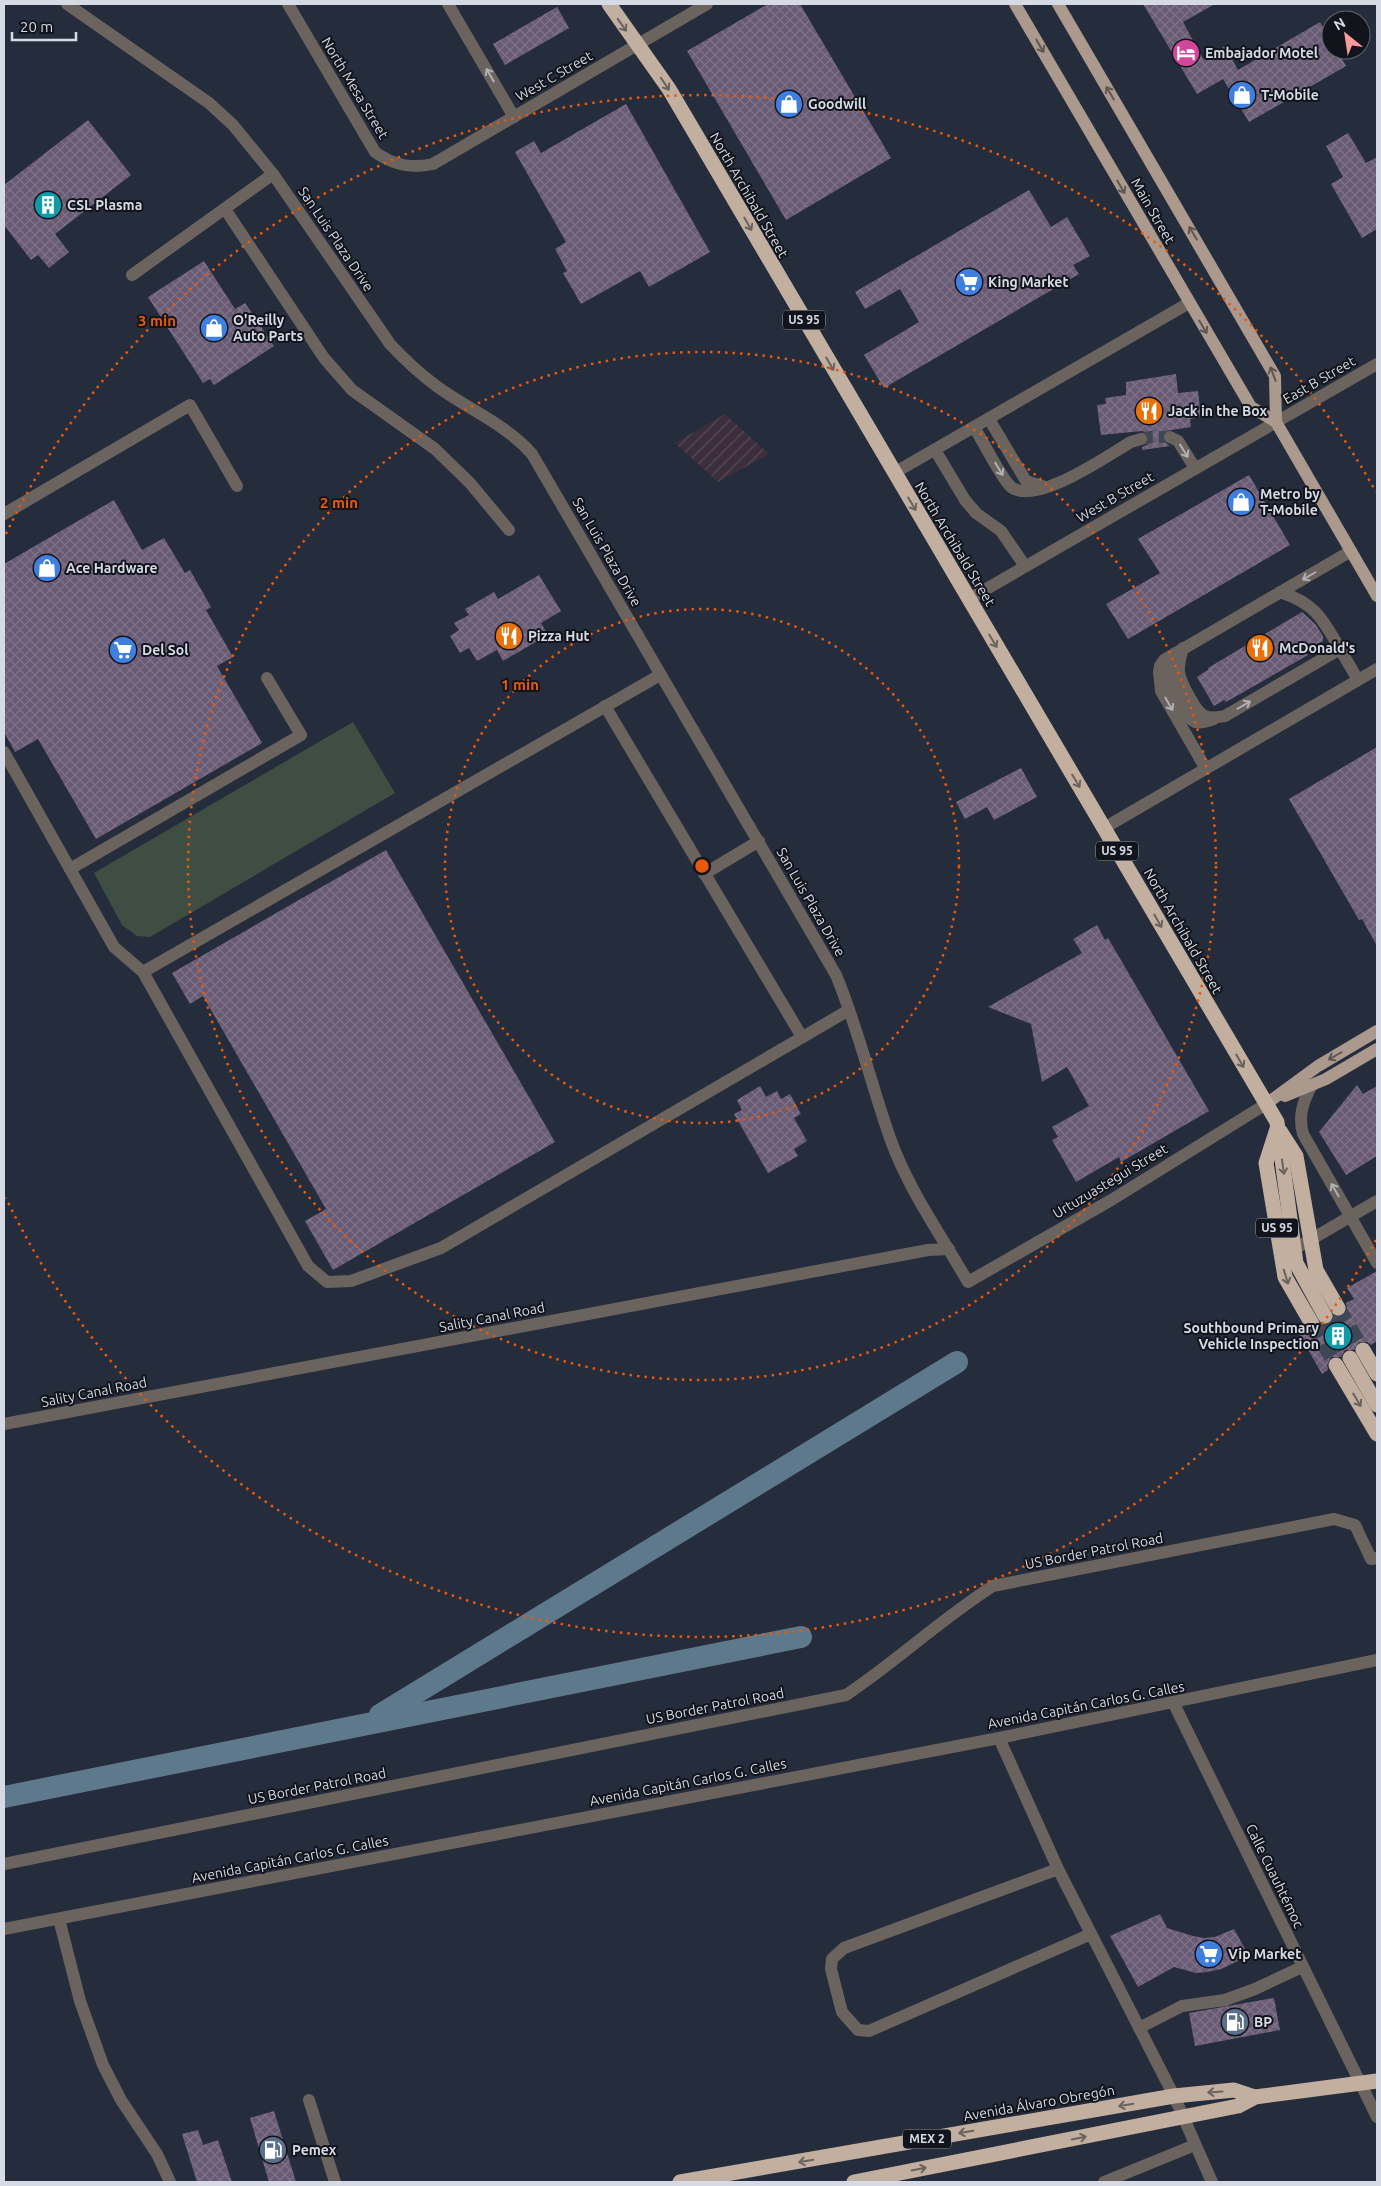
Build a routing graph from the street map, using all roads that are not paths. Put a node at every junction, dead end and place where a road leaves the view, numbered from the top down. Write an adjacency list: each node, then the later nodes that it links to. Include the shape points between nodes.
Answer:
1 (68, 4): 11 (street, San Luis Plaza Drive, via 209,103 233,125)
2 (288, 4): 10 (street, North Mesa Street, via 375,152 385,159)
3 (448, 4): 9 (street, one-way to 3)
4 (609, 4): 8 (highway, North Archibald Street / US 95, one-way to 8)
5 (707, 4): 8 (street, West C Street)
6 (1015, 4): 14 (main road, Main Street, one-way to 14)
7 (1058, 4): 17 (main road, Main Street, one-way to 7, via 1275,376)
8 (637, 44): 9 (street, West C Street); 23 (highway, North Archibald Street / US 95, one-way to 23, via 668,89)
9 (514, 117): 10 (street, West C Street, via 433,164)
10 (413, 167)
11 (272, 174): 12 (street); 36 (street, San Luis Plaza Drive, via 379,330 397,350 436,386 520,440 532,454)
12 (225, 209): 13 (street); 27 (street, via 324,358 352,390 435,449 470,483)
13 (132, 275)
14 (1189, 303): 16 (street); 17 (main road, Main Street, one-way to 17, via 1251,407)
15 (1377, 364): 17 (street, East B Street)
16 (989, 419): 18 (street); 25 (street, via 1026,481)
17 (1276, 422): 22 (street, West B Street); 28 (main road, Main Street)
18 (974, 427): 21 (street); 25 (street, one-way to 25, via 1009,486 1024,492)
19 (1170, 437): 22 (street, one-way to 22, via 1178,440)
20 (1141, 439): 25 (street)
21 (935, 450): 23 (street); 29 (street, via 965,500 976,513 1001,530)
22 (1195, 468): 29 (street, West B Street)
23 (894, 473): 32 (highway, North Archibald Street / US 95, one-way to 32)
24 (237, 486): 26 (street, via 190,405)
25 (1048, 488)
26 (4, 514)
27 (509, 530)
28 (1351, 551): 30 (street, one-way to 30); 31 (main road, Main Street)
29 (1025, 566): 32 (street, West B Street)
30 (1280, 592): 33 (street, via 1315,610); 34 (street)
31 (1377, 596)
32 (969, 599): 42 (highway, North Archibald Street / US 95, one-way to 42)
33 (1340, 649): 34 (street, one-way to 33, via 1182,683 1200,714 1217,718); 38 (street)
34 (1179, 651): 41 (street, one-way to 41, via 1160,666 1161,691)
35 (1377, 669): 38 (street)
36 (660, 674): 39 (street); 43 (street, San Luis Plaza Drive)
37 (267, 678): 44 (street, via 301,735)
38 (1358, 680): 41 (street)
39 (604, 706): 45 (street); 46 (street)
40 (4, 752): 44 (street)
41 (1206, 768): 42 (street)
42 (1104, 828): 52 (highway, North Archibald Street / US 95, one-way to 52)
43 (759, 841): 45 (street); 47 (street, San Luis Plaza Drive, via 836,975)
44 (70, 869): 46 (street, via 114,947)
45 (704, 874): 49 (street)
46 (143, 972): 49 (street, via 308,1266 327,1282 351,1281 441,1248)
47 (849, 1010): 49 (street); 57 (street, San Luis Plaza Drive, via 890,1139 917,1196)
48 (1377, 1031): 52 (main road, Urtuzuastegui Street, one-way to 52, via 1318,1066)
49 (802, 1037)
50 (1377, 1049): 51 (main road, Urtuzuastegui Street)
51 (1312, 1085): 52 (main road, Urtuzuastegui Street); 55 (street, one-way to 51, via 1303,1134 1302,1108)
52 (1266, 1104): 53 (highway, US 95); 57 (street, Urtuzuastegui Street, via 1113,1199 968,1282)
53 (1278, 1127): 56 (highway, US 95, via 1296,1156); 58 (highway, US 95, one-way to 58)
54 (1377, 1201): 55 (street)
55 (1350, 1217): 56 (street); 59 (street)
56 (1310, 1240): 58 (street); 58 (highway, US 95, one-way to 56, via 1325,1316)
57 (949, 1249): 64 (street, Sality Canal Road, via 928,1250)
58 (1288, 1253)
59 (1377, 1262)
60 (1363, 1350): 61 (highway)
61 (1377, 1374)
62 (1377, 1405): 63 (highway, one-way to 63, via 1343,1361)
63 (1373, 1422): 65 (highway)
64 (4, 1424)
65 (1377, 1434)
66 (1377, 1558): 70 (street, US Border Patrol Road, via 1371,1559 1355,1525 1334,1519 993,1586 958,1608 846,1695)
67 (1377, 1660): 68 (street, Avenida Capitán Carlos G. Calles)
68 (1173, 1702): 69 (street, Avenida Capitán Carlos G. Calles); 75 (street, Calle Cuauhtémoc)
69 (999, 1738): 71 (street); 72 (street, Avenida Capitán Carlos G. Calles)
70 (4, 1864)
71 (1058, 1868): 74 (street); 74 (street, via 844,1948 832,1959 831,1968 842,2012 858,2030 869,2031)
72 (59, 1919): 73 (street, Avenida Capitán Carlos G. Calles); 85 (street, via 80,2001 103,2065 121,2100 157,2154)
73 (4, 1929)
74 (1091, 1934): 76 (street)
75 (1302, 1967): 76 (street, via 1225,2000 1182,2006); 78 (street, Calle Cuauhtémoc)
76 (1139, 2028): 79 (street)
77 (1377, 2081): 78 (highway, Avenida Álvaro Obregón / MEX 2)
78 (1359, 2084): 80 (highway, Avenida Álvaro Obregón / MEX 2); 83 (street, Calle Cuauhtémoc)
79 (1174, 2096): 80 (highway, Avenida Álvaro Obregón / MEX 2, one-way to 79, via 1234,2090); 82 (street); 87 (highway, Avenida Álvaro Obregón / MEX 2, one-way to 87)
80 (1256, 2097): 82 (highway, Avenida Álvaro Obregón / MEX 2, via 1238,2106)
81 (310, 2100): 86 (street)
82 (1183, 2117): 84 (street); 88 (highway, Avenida Álvaro Obregón / MEX 2, one-way to 82)
83 (1377, 2117)
84 (1195, 2145): 89 (street); 90 (street)
85 (170, 2182)
86 (334, 2182)
87 (680, 2182)
88 (854, 2182)
89 (1104, 2182)
90 (1212, 2182)

